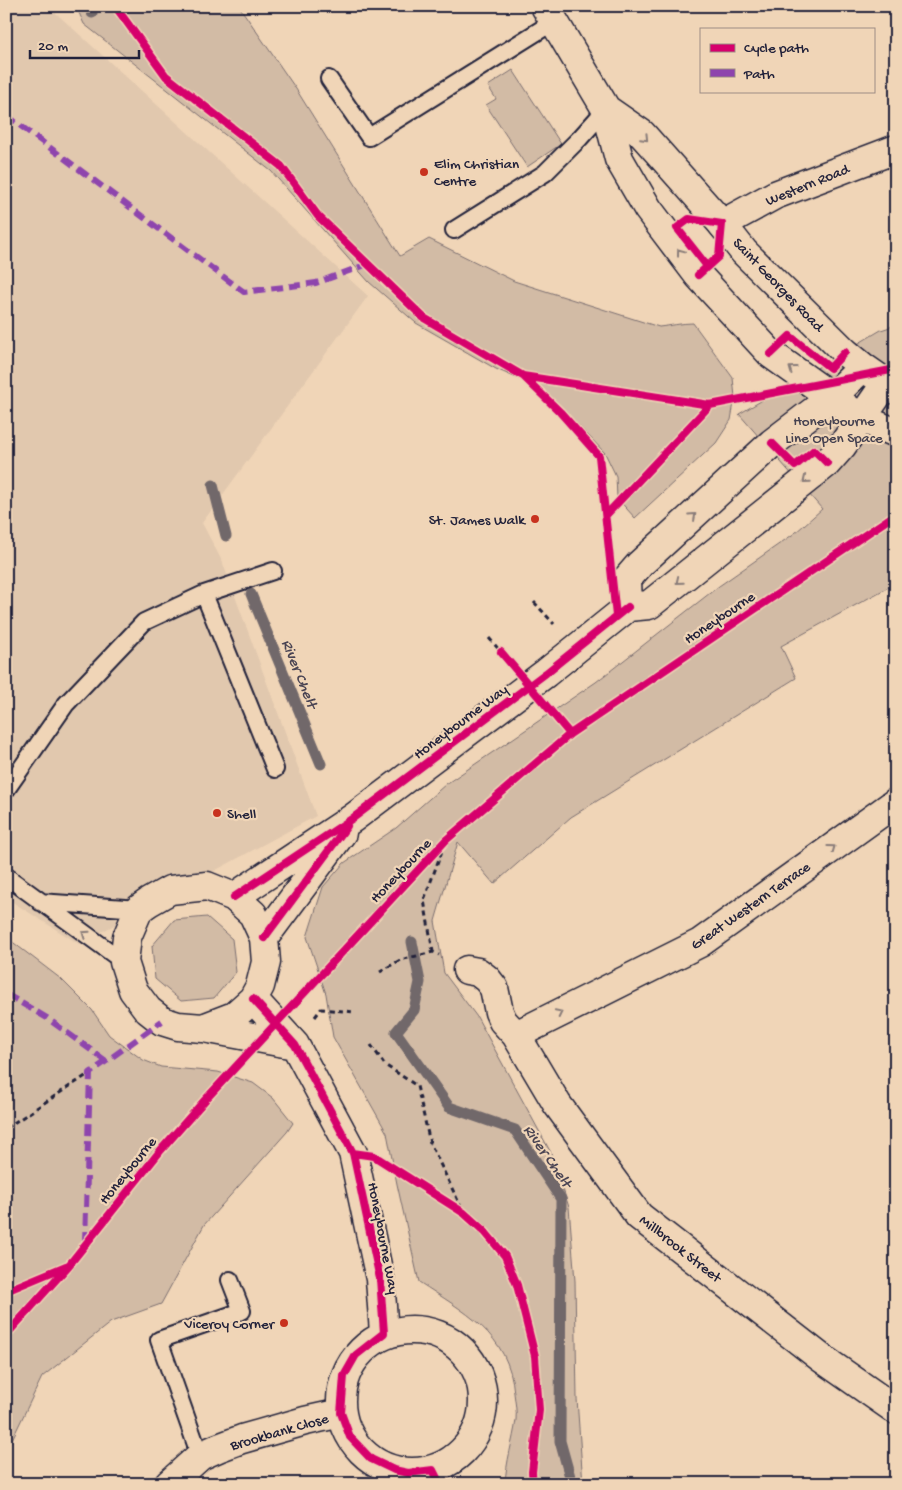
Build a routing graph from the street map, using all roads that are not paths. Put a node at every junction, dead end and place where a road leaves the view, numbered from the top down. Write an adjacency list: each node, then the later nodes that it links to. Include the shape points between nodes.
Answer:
1 (549, 14): 2 (lane, via 369,137); 3 (street, Saint Georges Road)
2 (330, 79)
3 (606, 109): 5 (street, Saint Georges Road, one-way to 5, via 642,134); 6 (lane, via 545,173); 9 (street, Saint Georges Road, one-way to 3, via 771,354 698,275 648,210 618,158)
4 (896, 149): 5 (street, Western Road, via 775,195)
5 (722, 224): 7 (street, Saint Georges Road, via 744,252)
6 (454, 230)
7 (863, 367): 8 (street, Saint Georges Road); 9 (street)
8 (891, 386): 10 (street, Honeybourne Way)
9 (831, 398): 10 (street, Saint Georges Road); 14 (street, one-way to 9, via 627,579 640,564 772,442)
10 (861, 418): 11 (street, Saint Georges Road); 14 (street, Honeybourne Way, one-way to 14, via 827,463 649,605)
11 (896, 433)
12 (273, 571): 13 (lane)
13 (204, 594): 15 (lane); 16 (lane, via 144,622 66,704)
14 (628, 607): 18 (street, Honeybourne Way)
15 (275, 769)
16 (6, 790)
17 (896, 802): 28 (street, Great Western Terrace, one-way to 17, via 700,944)
18 (354, 818): 20 (street, Honeybourne Way); 23 (street, Honeybourne Way)
19 (6, 876): 21 (lane)
20 (234, 897): 22 (street, via 207,886 170,890); 23 (street, via 253,914)
21 (40, 902): 22 (lane); 24 (lane, one-way to 21)
22 (139, 909): 24 (street, via 127,937)
23 (264, 938): 26 (street, via 266,962 260,986)
24 (124, 962): 27 (street, via 133,990 148,1010 162,1021)
25 (467, 970): 28 (street, Millbrook Street, via 488,979 494,988 503,1021)
26 (252, 999): 27 (street, via 234,1016); 29 (street, Honeybourne Way)
27 (203, 1028): 29 (street)
28 (516, 1035): 32 (street, Millbrook Street, via 557,1104 639,1216 820,1357)
29 (295, 1046): 31 (street, Honeybourne Way, via 353,1153 380,1279)
30 (230, 1280): 34 (lane, via 242,1311 159,1340)
31 (384, 1333): 33 (street, via 356,1355 344,1376); 35 (street, via 418,1328 450,1339 469,1356 483,1386 484,1411 475,1437)
32 (896, 1410)
33 (341, 1413): 34 (street, Brookbank Close, via 242,1439); 35 (street, via 350,1437 371,1459 394,1470)
34 (200, 1456): 36 (street, Brookbank Close)
35 (436, 1477)
36 (168, 1484)

